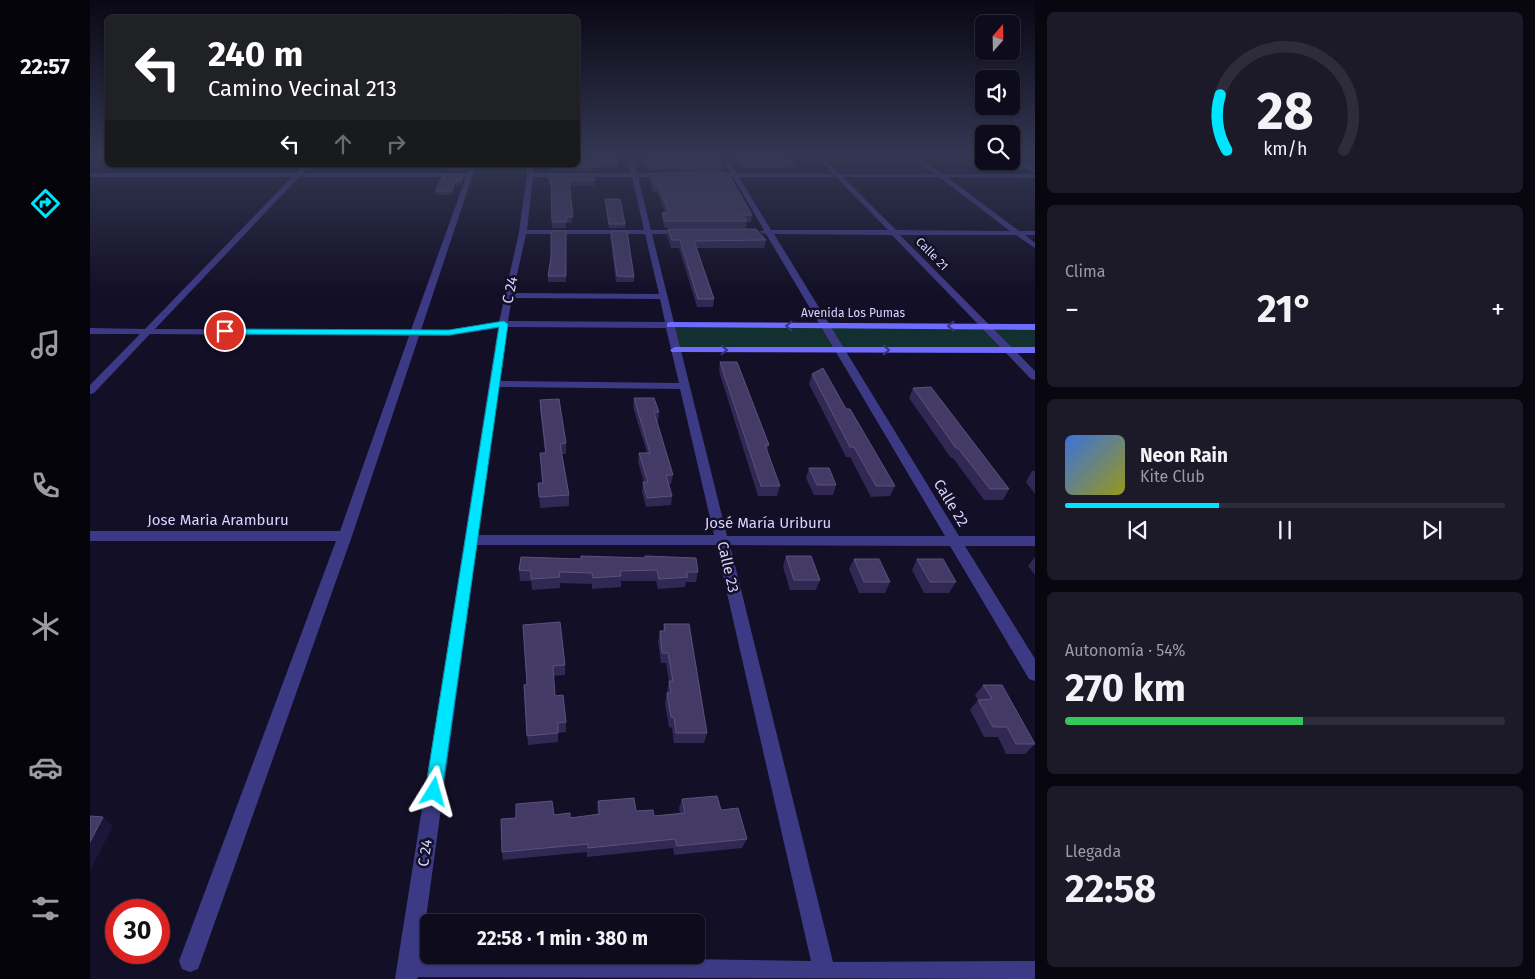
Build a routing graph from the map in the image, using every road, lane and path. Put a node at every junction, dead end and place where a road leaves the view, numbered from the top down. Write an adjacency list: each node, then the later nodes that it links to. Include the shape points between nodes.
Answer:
1 (271, 202): 25 (street)
2 (461, 202): 26 (street)
3 (526, 202): 8 (street, C 24)
4 (641, 202): 9 (street, Calle 23)
5 (750, 202): 12 (street, Calle 22)
6 (864, 202): 13 (street, Calle 21)
7 (976, 202): 14 (street)
8 (523, 232): 9 (street); 17 (street, C 24)
9 (648, 232): 10 (street); 18 (street, Calle 23)
10 (694, 232)
11 (750, 232): 12 (street)
12 (769, 232): 13 (street); 21 (street, Calle 22)
13 (894, 233): 14 (street); 22 (street, Calle 21)
14 (1018, 233): 15 (street); 16 (street)
15 (1035, 233)
16 (1035, 246)
17 (508, 294): 18 (street); 19 (street, C 24)
18 (663, 298): 20 (street, Calle 23)
19 (504, 324): 20 (street); 26 (street, via 449,333); 32 (street, C 24)
20 (670, 325): 21 (main road, Avenida Los Pumas, one-way to 20); 27 (street, Calle 23)
21 (825, 326): 22 (main road, Avenida Los Pumas, one-way to 21); 28 (street, Calle 22)
22 (986, 326): 23 (main road, Avenida Los Pumas); 29 (street, Calle 21)
23 (1035, 326)
24 (90, 330): 25 (street)
25 (148, 330): 26 (street); 34 (street)
26 (417, 333): 36 (street)
27 (675, 350): 28 (main road, one-way to 28); 33 (street, Calle 23)
28 (840, 350): 29 (main road, one-way to 29); 39 (street, Calle 22)
29 (1009, 350): 30 (main road); 31 (street)
30 (1035, 350)
31 (1035, 377)
32 (494, 384): 33 (street); 38 (street, C 24)
33 (684, 386): 37 (street, Calle 23)
34 (90, 391)
35 (90, 536): 36 (street, Jose Maria Aramburu)
36 (345, 536): 42 (street)
37 (721, 539): 38 (street, José María Uriburu); 39 (street, José María Uriburu); 45 (street, Calle 23)
38 (470, 540): 43 (street, C 24)
39 (955, 540): 40 (street, José María Uriburu); 41 (street, Calle 22)
40 (1035, 541)
41 (1035, 674)
42 (190, 961)
43 (407, 972): 45 (street)
44 (1035, 972): 45 (street)
45 (825, 976)

